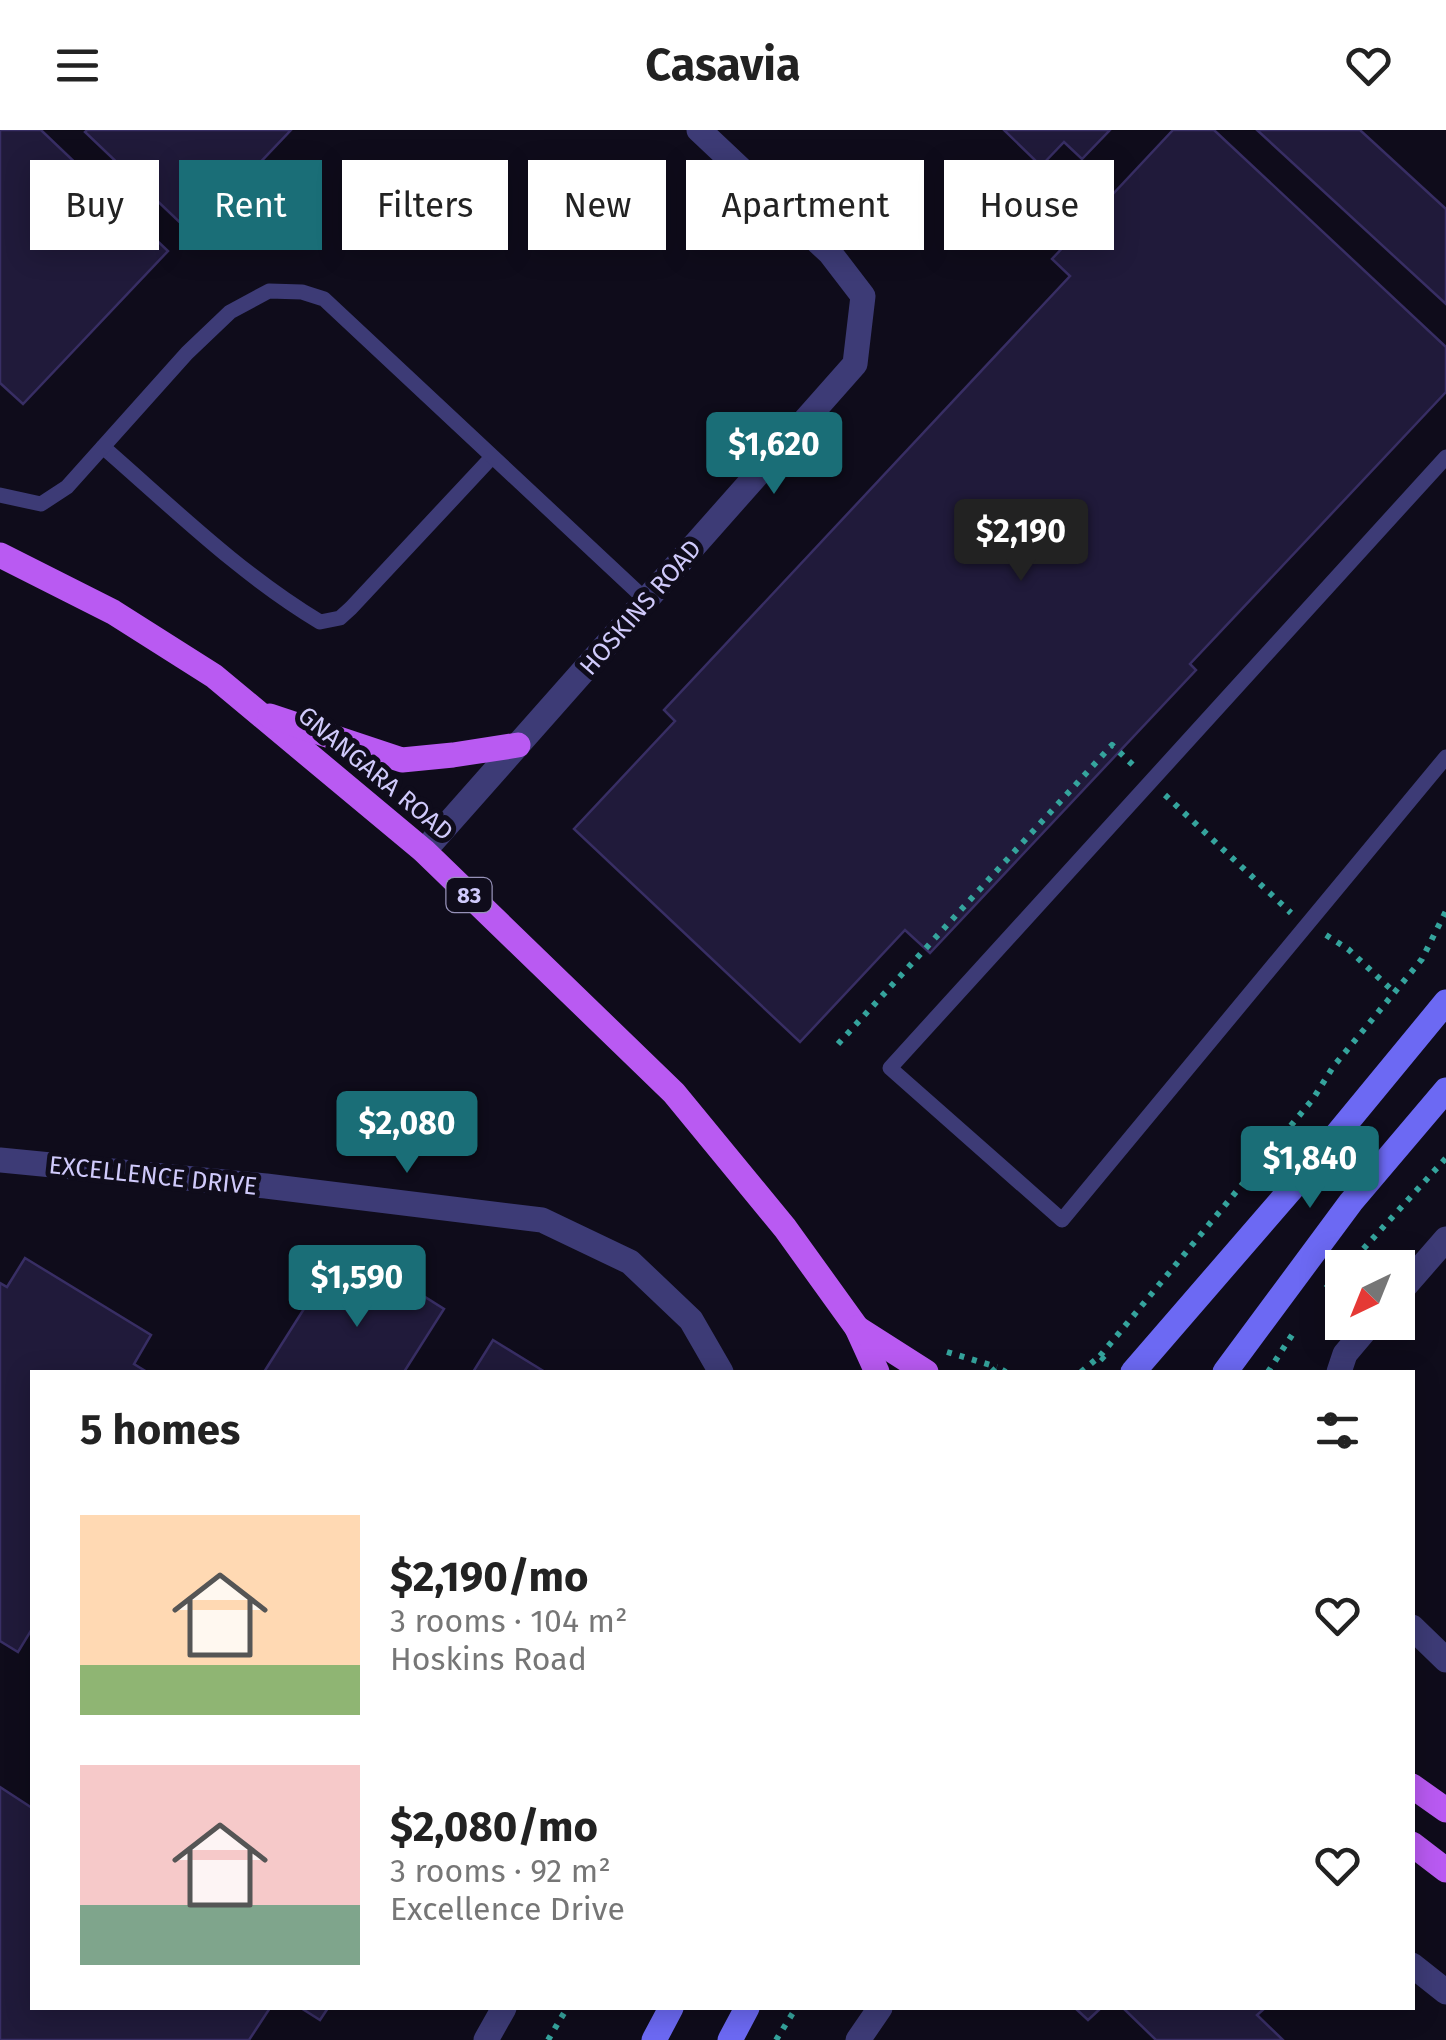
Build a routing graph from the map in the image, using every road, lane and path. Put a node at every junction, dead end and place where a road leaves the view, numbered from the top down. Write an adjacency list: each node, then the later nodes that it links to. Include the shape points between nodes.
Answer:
1 (699, 130): 7 (street, HOSKINS ROAD, via 830,253 864,296 854,364)
2 (103, 447): 3 (lane, via 186,353 230,312 268,291 324,299); 3 (lane, via 250,575 320,622 351,608); 5 (lane, via 67,487 41,504)
3 (492, 457): 7 (lane)
4 (1446, 457): 11 (lane)
5 (0, 495)
6 (0, 555): 8 (main road, GNANGARA ROAD / 83, via 112,612 214,676)
7 (646, 600): 9 (street, HOSKINS ROAD)
8 (256, 711): 9 (main road, via 402,760); 12 (main road, GNANGARA ROAD / 83)
9 (518, 745): 12 (street, HOSKINS ROAD)
10 (1444, 765): 14 (lane)
11 (1151, 782): 14 (path); 14 (lane, via 890,1068 1062,1220); 17 (path, via 1112,745)
12 (424, 851): 24 (main road, GNANGARA ROAD / 83, via 674,1092)
13 (1446, 911): 15 (path, via 1422,959)
14 (1307, 924): 15 (path, via 1348,949)
15 (1394, 992): 26 (path)
16 (1444, 999): 32 (main road)
17 (838, 1044)
18 (1446, 1090): 33 (main road)
19 (1446, 1158): 22 (path)
20 (0, 1160): 27 (street, EXCELLENCE DRIVE, via 542,1220 630,1262 691,1320)
21 (1446, 1238): 23 (street)
22 (1362, 1250)
23 (1415, 1274)
24 (857, 1328): 28 (main road, GNANGARA ROAD / 83); 29 (main road, GNANGARA ROAD / 83)
25 (1357, 1340): 34 (street)
26 (1100, 1356): 30 (path); 31 (path)
27 (719, 1370)
28 (876, 1370)
29 (923, 1370)
30 (1083, 1370)
31 (1118, 1370)
32 (1135, 1370)
33 (1226, 1370)
34 (1341, 1370)
35 (1415, 1631): 36 (street)
36 (1446, 1660)
37 (1415, 1788): 38 (main road)
38 (1446, 1810)
39 (1415, 1846): 40 (main road)
40 (1446, 1870)
41 (1415, 1967): 42 (street)
42 (1446, 1992)
43 (503, 2010): 49 (street)
44 (565, 2010): 50 (path)
45 (670, 2010): 51 (main road)
46 (745, 2010): 52 (main road)
47 (795, 2010): 53 (path)
48 (879, 2010): 54 (street)
49 (486, 2040)
50 (548, 2040)
51 (654, 2040)
52 (730, 2040)
53 (776, 2040)
54 (858, 2040)

